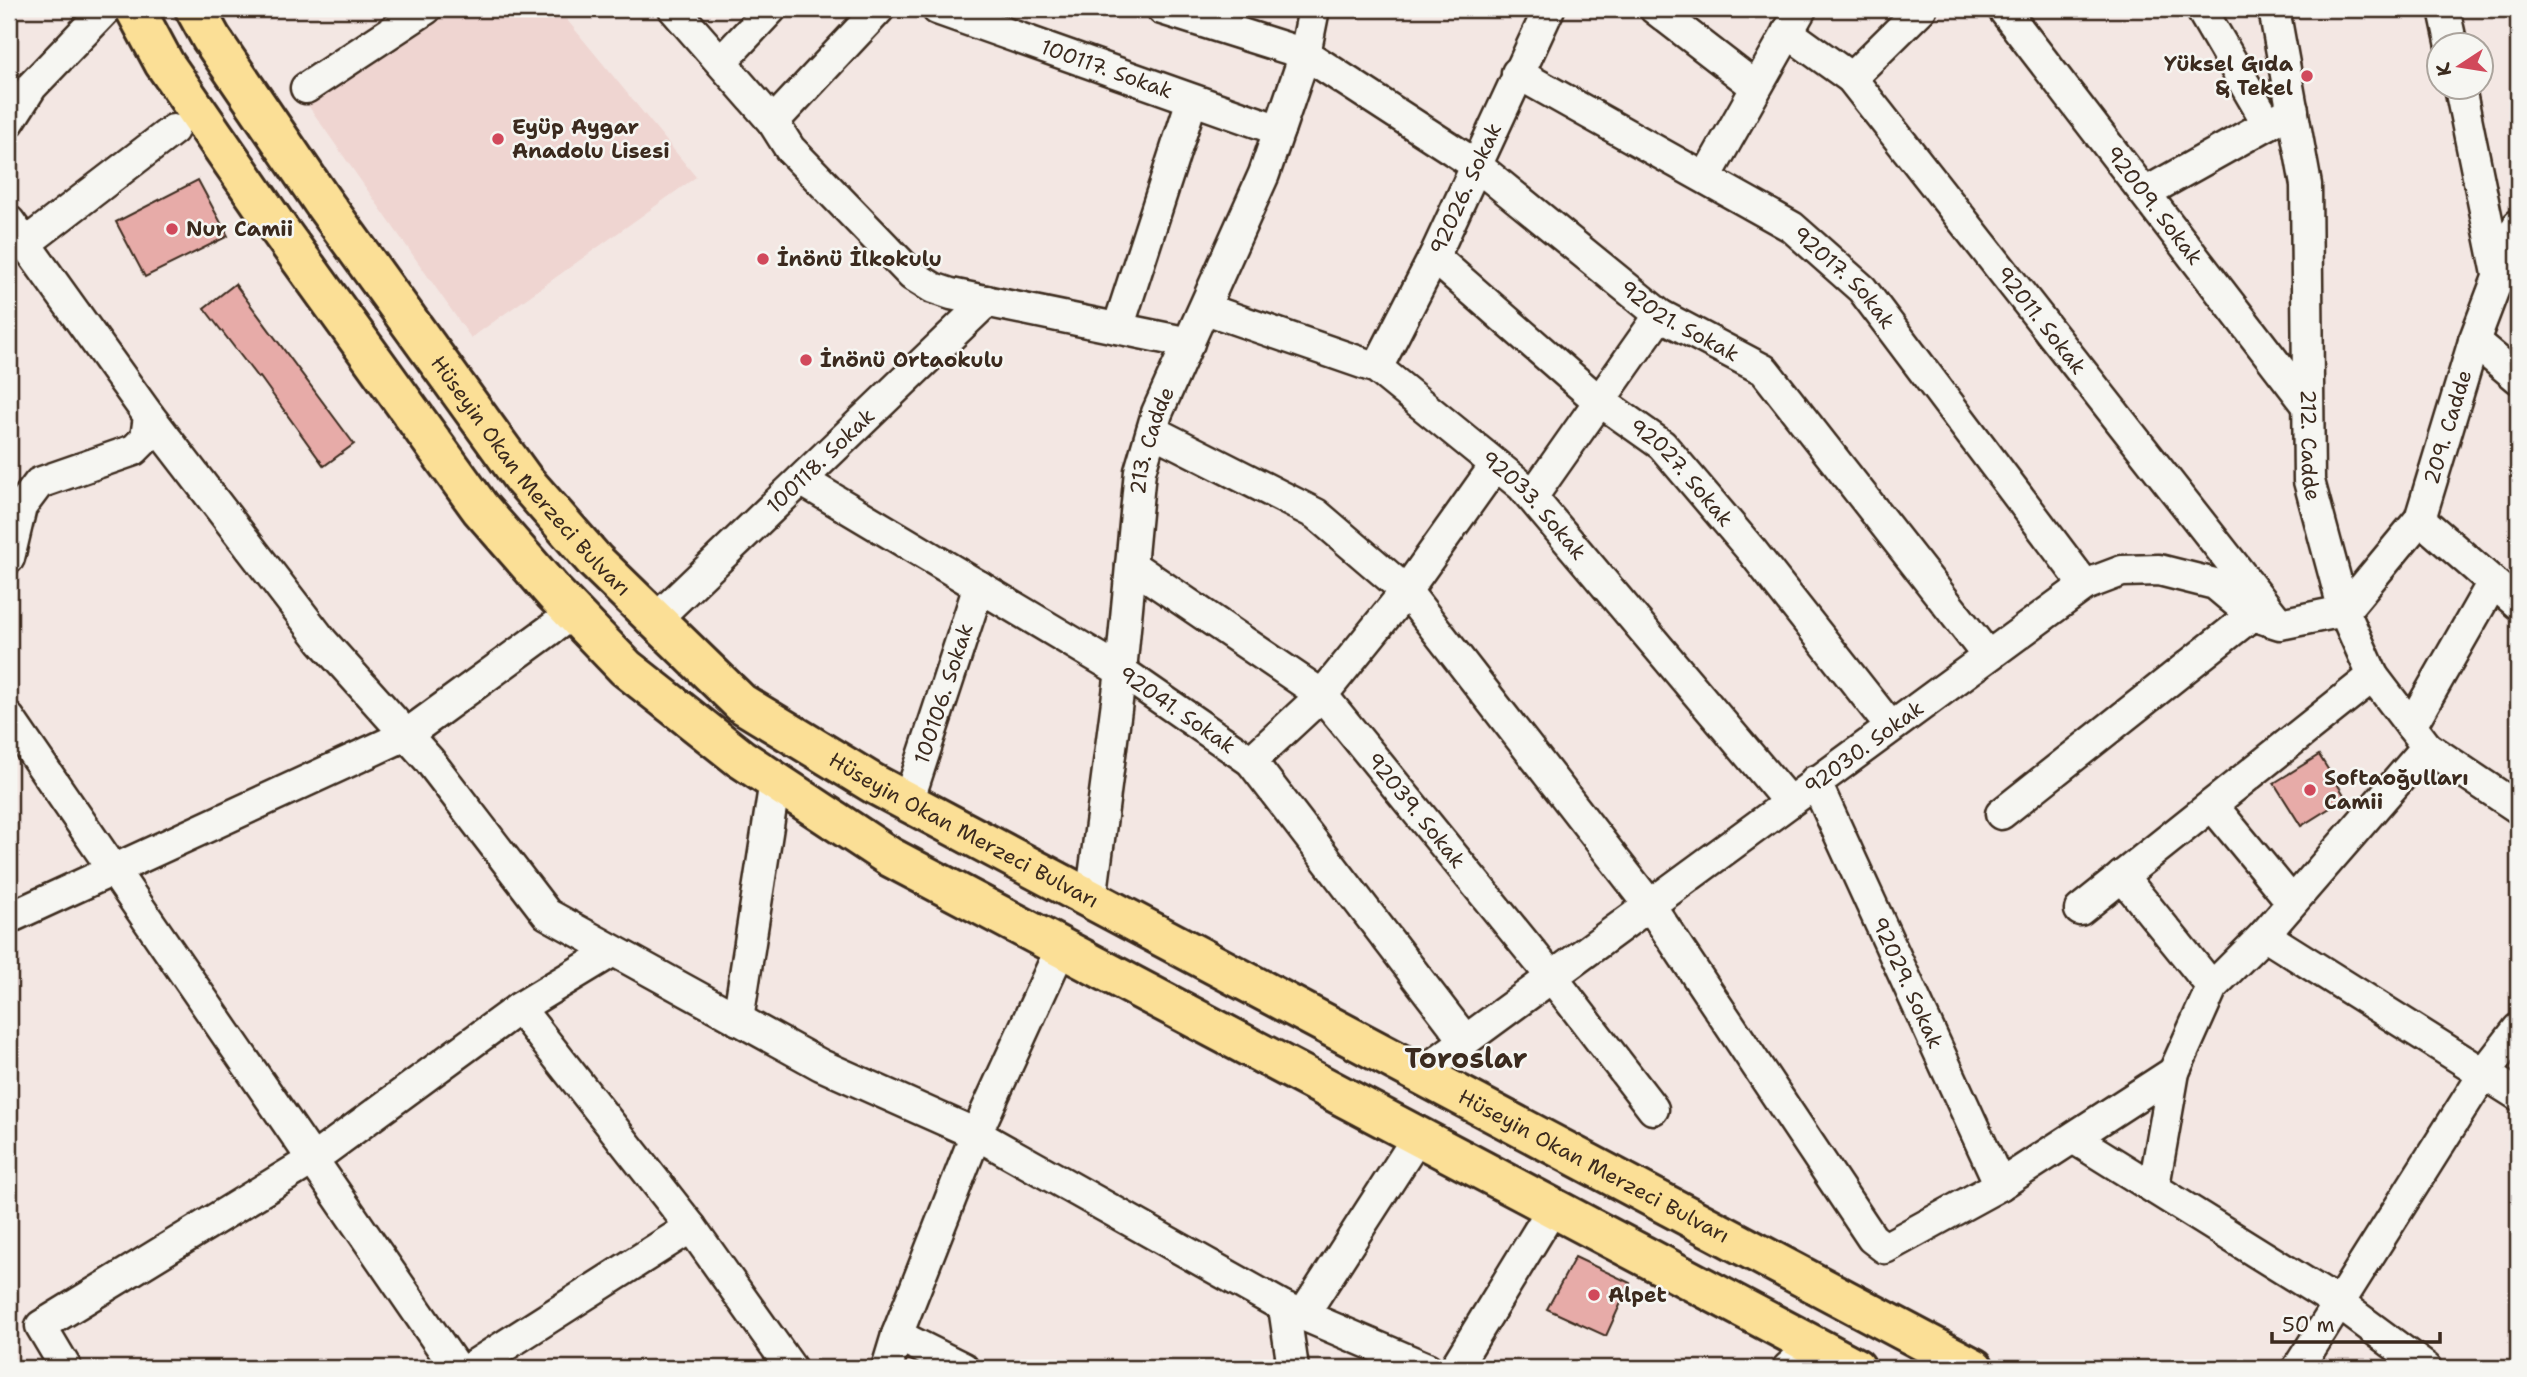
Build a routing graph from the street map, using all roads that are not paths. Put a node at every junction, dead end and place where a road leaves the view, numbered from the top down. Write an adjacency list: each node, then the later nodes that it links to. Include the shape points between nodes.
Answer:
1 (111, 9): 23 (street); 63 (main road, via 164,63 480,509)
2 (195, 9): 65 (main road, Hüseyin Okan Merzeci Bulvarı, via 323,201 523,479)
3 (674, 9): 20 (street)
4 (771, 9): 20 (street)
5 (879, 9): 30 (street)
6 (937, 9): 26 (street, 100117. Sokak)
7 (1162, 9): 19 (street, 92021. Sokak)
8 (1314, 9): 19 (street, 213. Cadde)
9 (1549, 9): 21 (street, 92026. Sokak)
10 (1921, 9): 22 (street)
11 (2003, 9): 35 (street, 92009. Sokak)
12 (2201, 9): 28 (street)
13 (2274, 9): 28 (street, 212. Cadde)
14 (2444, 9): 18 (street)
15 (422, 10): 25 (street)
16 (1662, 11): 24 (street)
17 (1794, 21): 22 (street, 92011. Sokak); 24 (street)
18 (2449, 32)
19 (1305, 54): 32 (street, 213. Cadde); 33 (street, 92021. Sokak)
20 (721, 62): 30 (street)
21 (1517, 73): 33 (street, 92026. Sokak); 34 (street, 92017. Sokak)
22 (1851, 78): 64 (street, 92011. Sokak)
23 (20, 81): 29 (street)
24 (1756, 87): 34 (street)
25 (306, 88)
26 (1192, 100): 32 (street, 100117. Sokak); 43 (street)
27 (2463, 102): 39 (street)
28 (2281, 117): 35 (street); 49 (street, 212. Cadde, via 2306,185)
29 (9, 122)
30 (773, 122): 40 (street, via 790,149 912,275 933,288)
31 (173, 130): 37 (street)
32 (1279, 130): 41 (street, 213. Cadde)
33 (1476, 165): 38 (street, 92026. Sokak); 42 (street, 92021. Sokak)
34 (1706, 177): 58 (street, 92017. Sokak, via 1792,227 1862,289)
35 (2146, 193): 49 (street, 92009. Sokak)
36 (2518, 225): 39 (street, 209. Cadde)
37 (17, 232): 50 (street)
38 (1434, 257): 46 (street, 92026. Sokak); 48 (street, 92027. Sokak)
39 (2498, 274): 44 (street, 209. Cadde)
40 (988, 301): 43 (street); 53 (street, 100118. Sokak)
41 (1206, 309): 45 (street, 213. Cadde); 46 (street, 92033. Sokak)
42 (1660, 315): 48 (street); 66 (street, 92021. Sokak, via 1764,370)
43 (1118, 328): 45 (street)
44 (2474, 341): 47 (street); 55 (street, 209. Cadde)
45 (1189, 343): 51 (street, 213. Cadde)
46 (1377, 368): 52 (street, 92033. Sokak)
47 (2518, 378)
48 (1600, 400): 54 (street); 71 (street, 92027. Sokak, via 1662,445)
49 (2306, 403): 62 (street, 212. Cadde, via 2309,481)
50 (149, 416): 56 (street, via 146,438 134,450 39,483 21,507); 72 (street, via 322,641)
51 (1152, 431): 57 (street, 213. Cadde, via 1140,471); 60 (street, via 1316,514)
52 (1494, 467): 54 (street, 92033. Sokak); 60 (street)
53 (802, 480): 59 (street, 92041. Sokak); 65 (street, 100118. Sokak)
54 (1532, 497): 77 (street, 92033. Sokak)
55 (2420, 519): 61 (street); 62 (street, 209. Cadde)
56 (9, 558)
57 (1130, 565): 67 (street, 213. Cadde); 69 (street, 92039. Sokak)
58 (2085, 585): 64 (street, 92030. Sokak, via 2122,571 2159,570 2215,584); 66 (street, 92030. Sokak)
59 (979, 586): 67 (street, 92041. Sokak); 78 (street, 100106. Sokak)
60 (1406, 591): 69 (street); 86 (street)
61 (2509, 592): 73 (street)
62 (2344, 611): 64 (street); 68 (street, 212. Cadde)
63 (573, 613): 72 (street); 75 (main road, via 626,668)
64 (2266, 619): 81 (street)
65 (654, 621): 78 (main road, Hüseyin Okan Merzeci Bulvarı, via 741,703)
66 (1987, 655): 71 (street, 92030. Sokak)
67 (1121, 671): 74 (street, 92041. Sokak); 84 (street, 213. Cadde)
68 (2373, 676): 73 (street, 212. Cadde); 79 (street)
69 (1322, 695): 74 (street); 92 (street, 92039. Sokak)
70 (9, 718): 82 (street)
71 (1890, 726): 76 (street, 92030. Sokak)
72 (406, 734): 82 (street); 91 (street, via 547,914)
73 (2419, 736): 80 (street, 212. Cadde); 85 (street)
74 (1251, 761): 97 (street, 92041. Sokak)
75 (775, 781): 90 (main road, via 890,857); 95 (street)
76 (1815, 781): 77 (street, 92030. Sokak); 107 (street, 92029. Sokak)
77 (1788, 801): 86 (street, 92030. Sokak)
78 (908, 802): 84 (main road, Hüseyin Okan Merzeci Bulvarı)
79 (2211, 805): 83 (street); 85 (street)
80 (2518, 808)
81 (2001, 814)
82 (113, 870): 88 (street); 106 (street)
83 (2122, 876): 87 (street); 93 (street)
84 (1091, 900): 100 (main road, Hüseyin Okan Merzeci Bulvarı)
85 (2292, 902): 89 (street)
86 (1649, 904): 92 (street, 92030. Sokak); 107 (street, via 1872,1238 1885,1248)
87 (2080, 910)
88 (9, 918)
89 (2264, 935): 93 (street); 99 (street)
90 (1061, 948): 103 (street); 104 (main road)
91 (612, 951): 94 (street); 95 (street)
92 (1551, 976): 97 (street, 92030. Sokak); 102 (street, 92039. Sokak)
93 (2212, 987): 98 (street)
94 (519, 1008): 106 (street); 110 (street)
95 (738, 1020): 103 (street, via 821,1066)
96 (2518, 1029): 99 (street)
97 (1465, 1040): 100 (street, 92030. Sokak)
98 (2174, 1072): 105 (street); 108 (street)
99 (2484, 1073): 101 (street); 111 (street)
100 (1420, 1074): 125 (main road, Hüseyin Okan Merzeci Bulvarı)
101 (2518, 1096)
102 (1653, 1109)
103 (976, 1134): 112 (street); 113 (street)
104 (1419, 1135): 109 (main road); 112 (street)
105 (2076, 1139): 107 (street); 108 (street)
106 (312, 1160): 115 (street, via 40,1326); 116 (street)
107 (2000, 1185)
108 (2154, 1186): 111 (street)
109 (1554, 1206): 114 (main road); 123 (street)
110 (691, 1227): 117 (street); 118 (street)
111 (2341, 1305): 126 (street); 127 (street)
112 (1294, 1311): 121 (street); 122 (street)
113 (897, 1335): 119 (street); 120 (street)
114 (1801, 1357): 124 (main road)
115 (66, 1368)
116 (456, 1368)
117 (470, 1368)
118 (791, 1368)
119 (887, 1368)
120 (963, 1368)
121 (1293, 1368)
122 (1427, 1368)
123 (1455, 1368)
124 (1856, 1368)
125 (1974, 1368)
126 (2298, 1368)
127 (2426, 1368)

